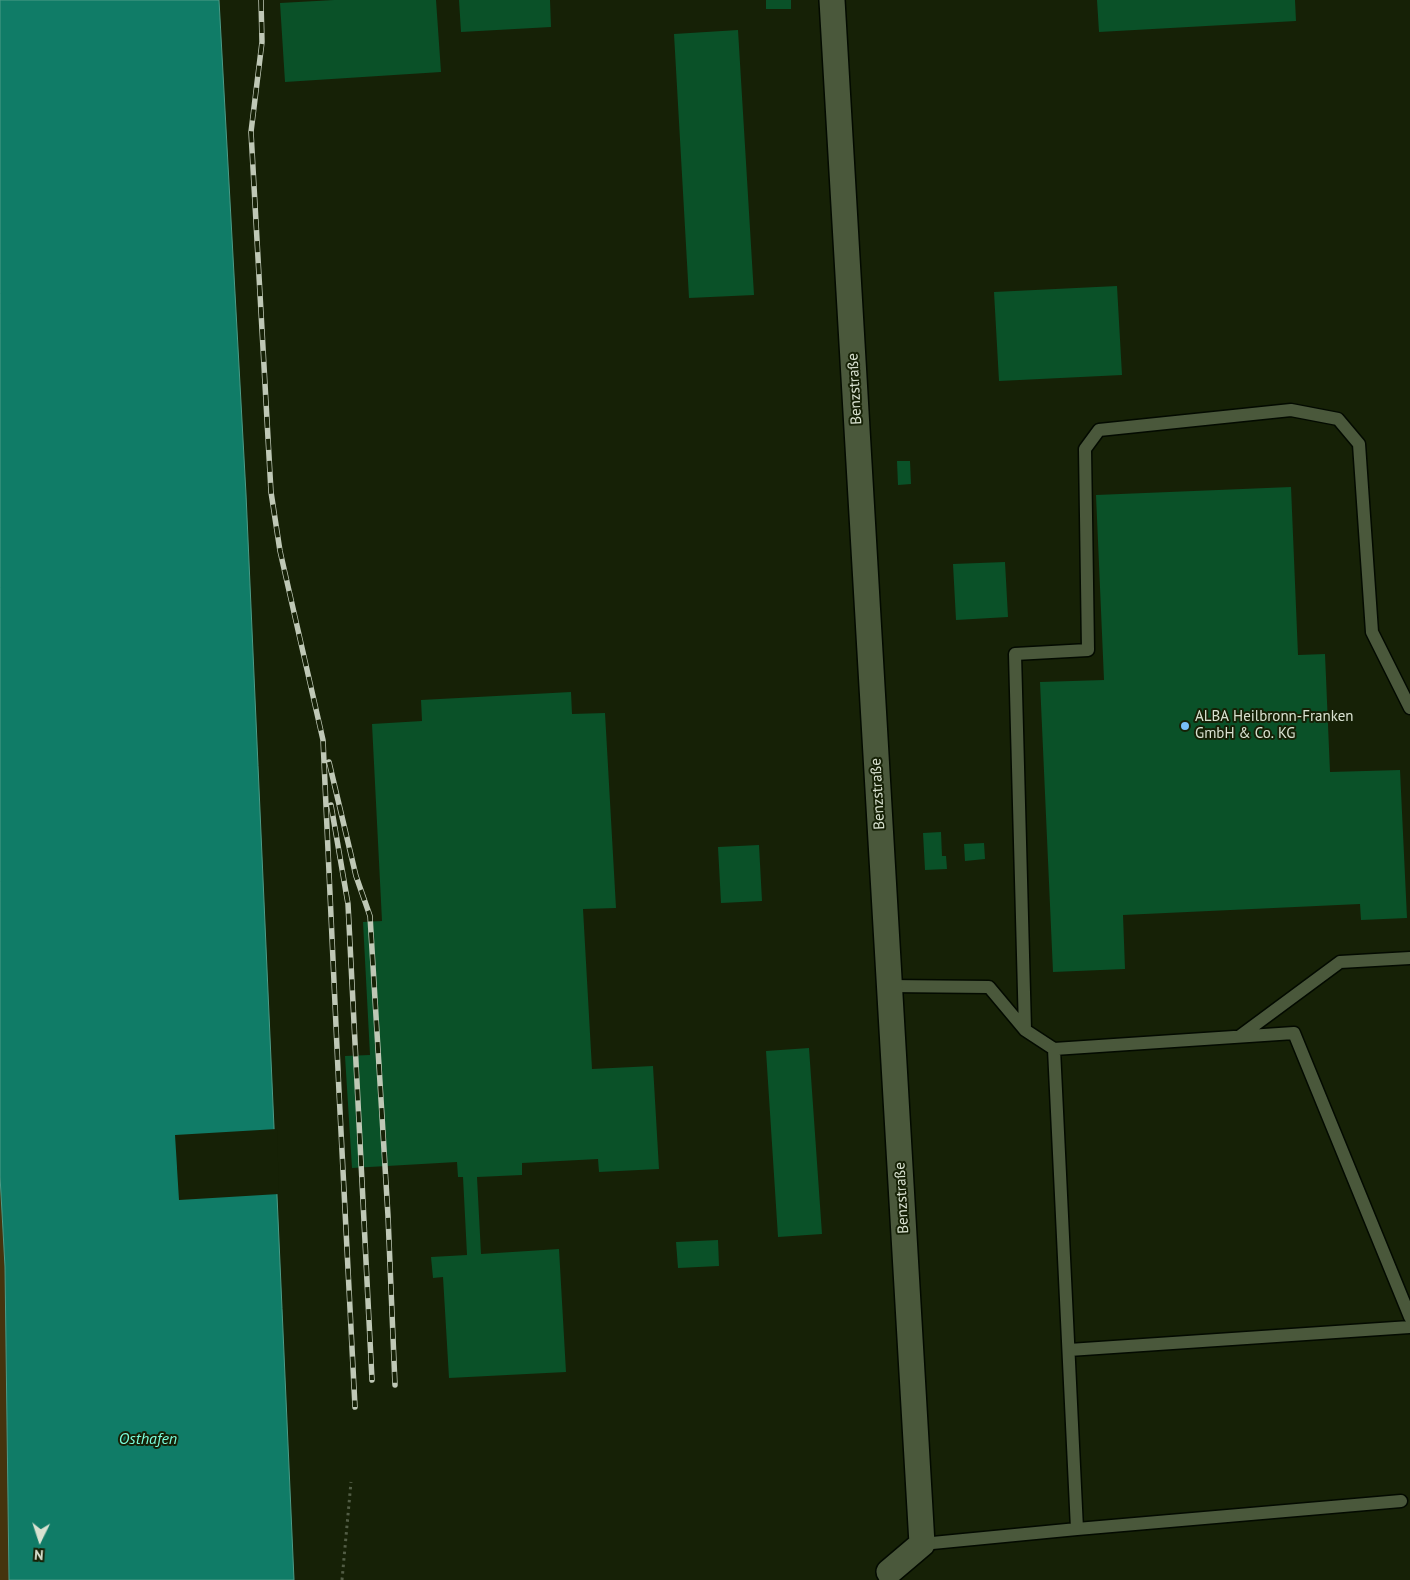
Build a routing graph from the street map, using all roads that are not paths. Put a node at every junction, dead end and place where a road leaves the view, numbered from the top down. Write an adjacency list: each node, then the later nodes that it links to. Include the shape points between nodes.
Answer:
1 (832, 0): 4 (street, Benzstraße)
2 (1410, 708): 5 (lane, via 1372,632 1359,444 1338,419 1291,410 1099,430 1085,449 1088,650 1015,654)
3 (1410, 958): 6 (lane, via 1340,962)
4 (889, 986): 5 (lane, via 989,987); 13 (street, Benzstraße)
5 (1024, 1030): 7 (lane)
6 (1240, 1036): 7 (lane); 8 (lane, via 1294,1032)
7 (1054, 1049): 10 (lane)
8 (1410, 1317)
9 (1410, 1327): 10 (lane)
10 (1069, 1350): 12 (lane)
11 (1401, 1501): 12 (lane)
12 (1078, 1529): 13 (lane)
13 (922, 1544): 14 (street)
14 (889, 1572)

